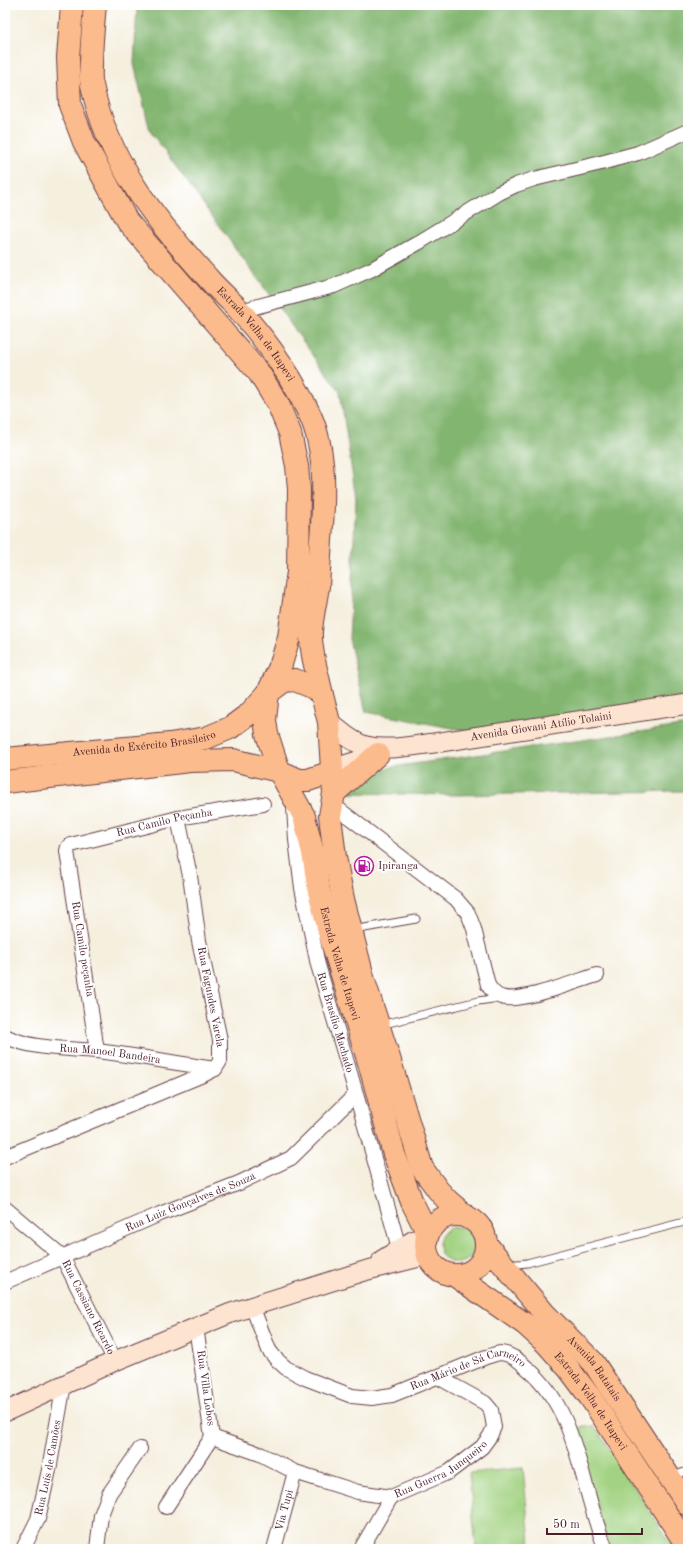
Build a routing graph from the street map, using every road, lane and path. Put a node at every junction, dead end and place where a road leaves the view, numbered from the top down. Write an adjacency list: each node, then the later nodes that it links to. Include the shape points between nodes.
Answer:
1 (72, 5): 5 (main road, Estrada Velha de Itapevi, via 68,58 70,105 84,142 127,221 259,373 278,404 290,433 300,490 298,572 290,637)
2 (95, 5): 4 (main road, Estrada Velha de Itapevi, via 91,41 91,84 118,160 142,199 170,234 207,278)
3 (688, 130): 4 (street, via 638,152 516,185 372,269 334,286)
4 (240, 311): 6 (main road, Estrada Velha de Itapevi, via 281,364 300,395 311,417 317,438 324,495 318,585 311,632 312,650)
5 (268, 693): 6 (main road, via 284,681 295,680 312,687); 10 (main road, Avenida do Exército Brasileiro, via 249,714 230,728 206,738 170,744); 11 (main road, Estrada Velha de Itapevi, via 265,720 271,750)
6 (322, 696): 8 (main road, Estrada Velha de Itapevi)
7 (688, 704): 9 (main road, Avenida Giovani Atílio Tolaini)
8 (329, 722): 9 (main road, Avenida Giovani Atílio Tolaini, via 351,739 365,746); 13 (main road, Estrada Velha de Itapevi)
9 (386, 751): 13 (main road)
10 (5, 759)
11 (279, 771): 12 (main road, Avenida do Exército Brasileiro, via 233,760 190,761); 13 (main road, Avenida do Exército Brasileiro, via 299,780); 14 (main road, Estrada Velha de Itapevi)
12 (5, 782)
13 (331, 785): 19 (main road, Estrada Velha de Itapevi, via 330,816 335,857); 21 (street, via 456,899 468,913 488,985)
14 (290, 793): 26 (street, Rua Brasílio Machado, via 302,888 318,965); 31 (main road, Estrada Velha de Itapevi, via 304,816 332,942 394,1154)
15 (263, 804): 16 (street, Rua Camilo Peçanha)
16 (178, 818): 17 (street, Rua Camilo Peçanha, via 71,845); 25 (street, Rua Fagundes Varela, via 190,876 199,941 220,1040 220,1060)
17 (68, 848): 24 (street, Rua Camilo peçanha)
18 (416, 919): 19 (lane)
19 (351, 931): 22 (main road, Estrada Velha de Itapevi)
20 (597, 974): 21 (street, via 525,997)
21 (502, 998): 22 (lane, via 478,1001)
22 (378, 1026): 29 (main road, Estrada Velha de Itapevi, via 422,1168 448,1201)
23 (5, 1036): 24 (street, Rua Manoel Bandeira, via 34,1045)
24 (97, 1051): 25 (street, Rua Manoel Bandeira)
25 (215, 1068): 27 (street, via 183,1084)
26 (356, 1094): 33 (street, Rua Brasílio Machado); 34 (street, Rua Luiz Gonçalves de Souza, via 291,1158 239,1183)
27 (5, 1157)
28 (5, 1208): 34 (street, Rua Cassiano Ricardo)
29 (468, 1218): 31 (main road, via 447,1216 435,1223); 32 (main road, via 481,1228)
30 (688, 1221): 35 (lane, via 527,1263)
31 (427, 1242): 33 (main road, via 414,1240); 36 (main road); 37 (main road, via 431,1263 445,1274)
32 (486, 1244): 35 (main road, Avenida Batatais); 37 (main road, via 482,1260 471,1272)
33 (399, 1248): 36 (main road)
34 (62, 1256): 38 (street, Rua Luiz Gonçalves de Souza); 41 (street, Rua Cassiano Ricardo)
35 (504, 1265): 48 (main road, Avenida Batatais, via 545,1314 593,1362)
36 (364, 1271): 39 (main road)
37 (458, 1278): 52 (main road, Estrada Velha de Itapevi, via 525,1324 569,1369)
38 (5, 1282)
39 (252, 1306): 40 (main road); 42 (street, Rua Mário de Sá Carneiro, via 269,1350 276,1359 286,1368 332,1389 352,1396 372,1398 392,1395)
40 (196, 1327): 41 (main road); 45 (street, Rua Villa Lobos)
41 (115, 1361): 43 (main road)
42 (438, 1377): 49 (street, Rua Guerra Junqueiro, via 485,1402 491,1410 494,1427 482,1446 449,1472); 57 (street, Rua Mário de Sá Carneiro, via 500,1353 512,1356 544,1384 567,1424)
43 (64, 1384): 44 (main road); 53 (street, Rua Luís de Camões, via 38,1519)
44 (5, 1412)
45 (212, 1438): 47 (street, Rua Guerra Junqueiro, via 260,1454); 51 (street, Rua Villa Lobos)
46 (140, 1450): 54 (street, via 109,1494 101,1515)
47 (295, 1472): 49 (street, Rua Guerra Junqueiro, via 358,1492); 55 (street, Via Tupi)
48 (678, 1474): 50 (main road, Avenida Batatais)
49 (391, 1497): 56 (street)
50 (688, 1505)
51 (166, 1507)
52 (688, 1547)
53 (23, 1549)
54 (96, 1549)
55 (274, 1549)
56 (361, 1549)
57 (606, 1549)

